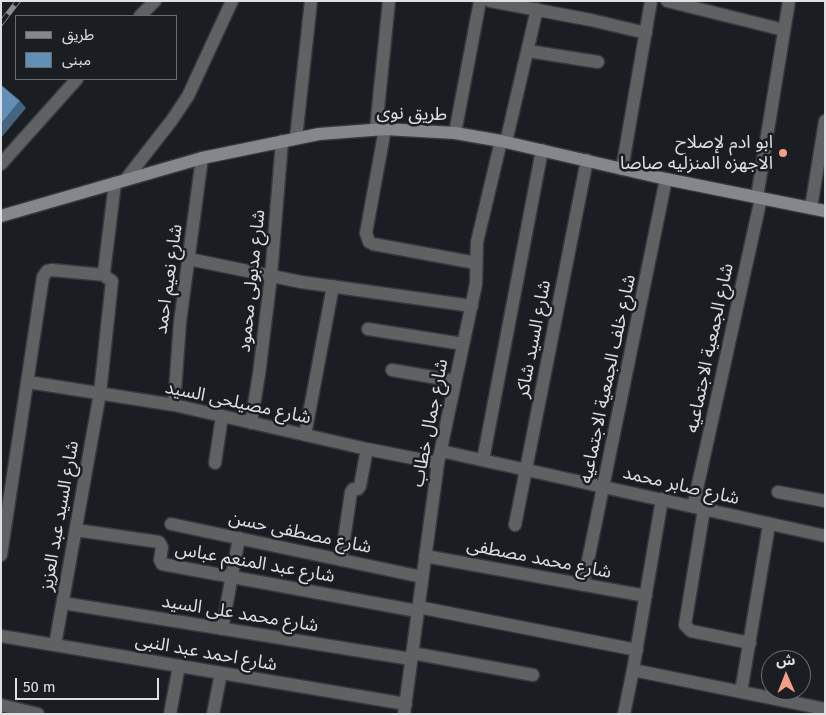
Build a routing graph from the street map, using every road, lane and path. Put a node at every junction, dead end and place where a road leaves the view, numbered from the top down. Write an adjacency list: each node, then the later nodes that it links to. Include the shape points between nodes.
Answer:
1 (155, 1): 12 (street)
2 (232, 1): 30 (street, via 184,102)
3 (311, 1): 21 (street)
4 (389, 1): 19 (street)
5 (480, 1): 20 (street)
6 (490, 1): 10 (street)
7 (651, 1): 14 (street)
8 (667, 1): 13 (street)
9 (789, 1): 13 (street, شارع الجمعية الاجتماعيه)
10 (513, 3): 11 (street)
11 (537, 9): 14 (street); 15 (street, شارع جمال خطاب)
12 (141, 15)
13 (784, 30): 31 (street, شارع الجمعية الاجتماعيه)
14 (646, 33): 28 (street)
15 (528, 51): 16 (street); 23 (street, شارع جمال خطاب)
16 (598, 62)
17 (76, 80): 27 (street)
18 (825, 121): 32 (street)
19 (380, 129): 20 (street, طريق نوى); 21 (street, طريق نوى); 36 (street, via 366,233 368,242)
20 (455, 133): 23 (street, طريق نوى)
21 (296, 138): 22 (street, طريق نوى)
22 (282, 141): 25 (street, طريق نوى); 38 (street, شارع مدبولى محمود)
23 (504, 142): 24 (street, طريق نوى); 36 (street, شارع جمال خطاب, via 477,242)
24 (542, 150): 26 (street, طريق نوى); 53 (street)
25 (202, 158): 30 (street, طريق نوى); 35 (street, شارع نعيم احمد)
26 (587, 160): 28 (street, طريق نوى); 55 (street, شارع السيد شاكر)
27 (1, 164)
28 (622, 169): 29 (street, طريق نوى)
29 (666, 179): 31 (street, طريق نوى); 56 (street, شارع خلف الجمعية الاجتماعيه)
30 (120, 181): 34 (street, طريق نوى); 37 (street)
31 (759, 197): 32 (street, طريق نوى); 60 (street, شارع الجمعية الاجتماعيه)
32 (811, 208): 33 (street, طريق نوى)
33 (825, 211)
34 (1, 216)
35 (189, 259): 38 (street); 47 (street, شارع نعيم احمد, via 180,322)
36 (476, 263): 40 (street, شارع جمال خطاب)
37 (105, 274): 45 (street, via 47,271 43,277); 46 (street, شارع السيد عبد العزيز, via 112,281)
38 (271, 276): 39 (street); 49 (street, شارع مدبولى محمود)
39 (333, 286): 40 (street); 50 (street)
40 (472, 306): 42 (street, شارع جمال خطاب)
41 (368, 330): 42 (street)
42 (463, 344): 44 (street, شارع جمال خطاب)
43 (392, 370): 44 (street)
44 (455, 381): 52 (street, شارع جمال خطاب)
45 (28, 382): 46 (street, شارع مصيلحى السيد); 65 (street)
46 (100, 393): 47 (street, شارع مصيلحى السيد); 64 (street, شارع السيد عبد العزيز)
47 (174, 406): 48 (street, شارع مصيلحى السيد)
48 (222, 416): 49 (street, شارع مصيلحى السيد); 54 (street)
49 (251, 423): 50 (street, شارع مصيلحى السيد)
50 (305, 435): 51 (street, شارع مصيلحى السيد)
51 (367, 449): 52 (street, شارع مصيلحى السيد); 70 (street, via 360,486 351,492)
52 (440, 457): 53 (street, شارع صابر محمد); 69 (street, شارع جمال خطاب)
53 (483, 460): 55 (street, شارع صابر محمد)
54 (215, 463)
55 (526, 469): 56 (street, شارع صابر محمد); 62 (street, شارع السيد شاكر)
56 (603, 486): 58 (street, شارع صابر محمد); 73 (street, شارع خلف الجمعية الاجتماعيه)
57 (778, 492): 59 (street)
58 (662, 499): 60 (street, شارع صابر محمد); 74 (street)
59 (825, 502)
60 (699, 508): 63 (street, شارع صابر محمد); 79 (street, شارع الجمعية الاجتماعيه, via 686,625 691,630)
61 (171, 524): 67 (street, شارع مصطفى حسن)
62 (515, 524)
63 (769, 525): 66 (street, شارع صابر محمد); 79 (street)
64 (76, 530): 71 (street, شارع عبد المنعم عباس, via 159,542 162,564); 75 (street, شارع السيد عبد العزيز)
65 (3, 536): 68 (street)
66 (825, 536)
67 (239, 538): 70 (street, شارع مصطفى حسن); 71 (street)
68 (1, 554)
69 (425, 556): 72 (street, شارع جمال خطاب); 73 (street, شارع محمد مصطفى)
70 (341, 560): 72 (street, شارع مصطفى حسن)
71 (232, 576): 76 (street, شارع عبد المنعم عباس); 77 (street)
72 (422, 577): 76 (street, شارع جمال خطاب)
73 (583, 585): 74 (street, شارع محمد مصطفى)
74 (646, 596): 81 (street)
75 (63, 603): 77 (street, شارع محمد على السيد); 80 (street, شارع السيد عبد العزيز)
76 (418, 609): 81 (street, شارع عبد المنعم عباس); 82 (street, شارع جمال خطاب)
77 (222, 628): 82 (street, شارع محمد على السيد)
78 (1, 636): 80 (street, شارع احمد عبد النبى)
79 (750, 643): 87 (street)
80 (55, 645): 83 (street, شارع احمد عبد النبى)
81 (637, 650): 84 (street)
82 (411, 656): 86 (street, شارع محمد على السيد); 89 (street, شارع جمال خطاب)
83 (179, 666): 85 (street, شارع احمد عبد النبى); 92 (street)
84 (634, 670): 87 (street); 94 (street)
85 (221, 673): 89 (street, شارع احمد عبد النبى); 93 (street)
86 (533, 675)
87 (741, 692): 90 (street)
88 (1, 705): 91 (street)
89 (405, 709)
90 (825, 709)
91 (38, 714)
92 (170, 714)
93 (213, 714)
94 (624, 714)

